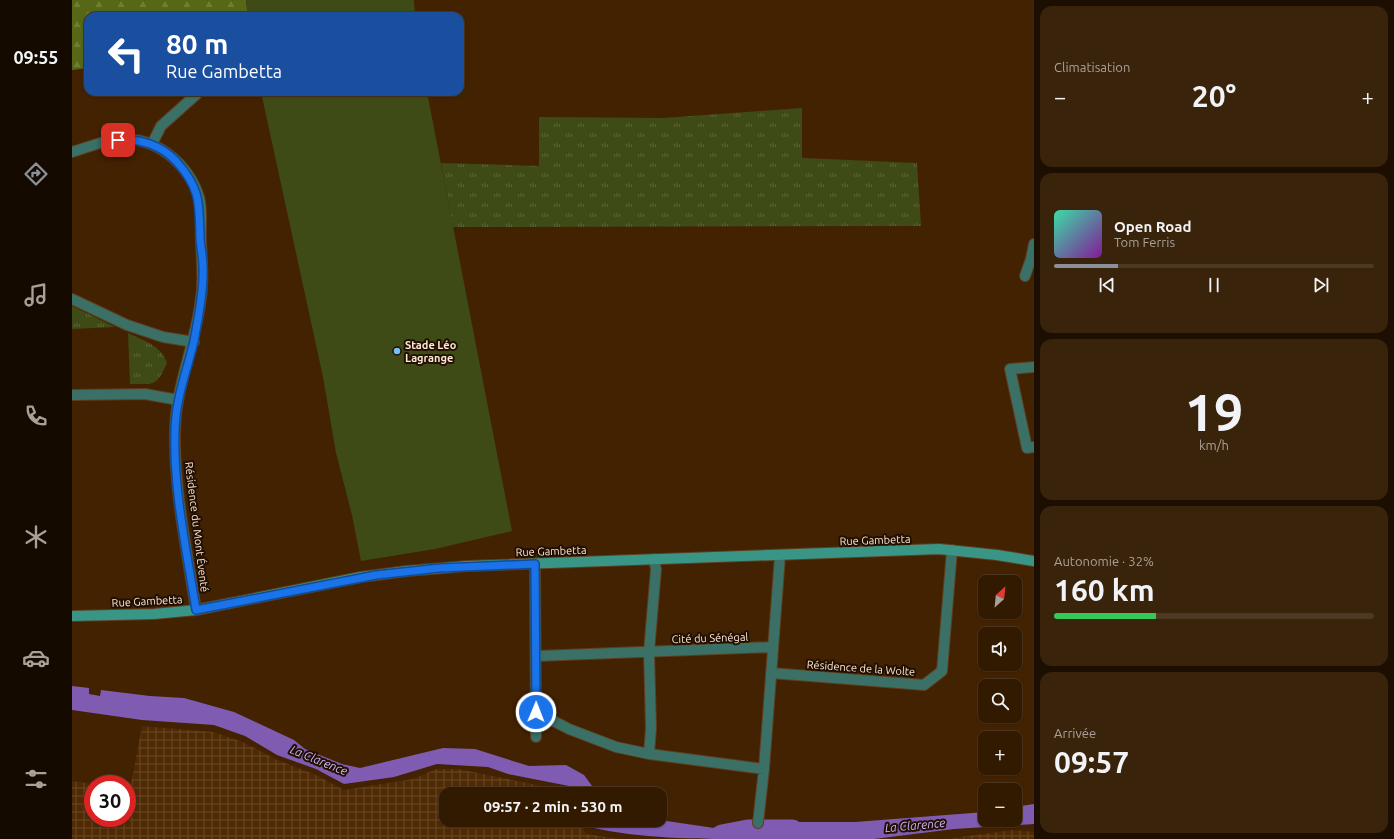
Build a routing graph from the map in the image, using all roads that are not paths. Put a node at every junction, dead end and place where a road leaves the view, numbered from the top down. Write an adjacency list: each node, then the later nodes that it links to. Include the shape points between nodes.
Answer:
1 (195, 96): 2 (street, via 161,126)
2 (152, 144): 3 (street, Résidence du Mont Éventé, via 127,139); 8 (street, Résidence du Mont Éventé, via 170,154 179,164 199,198 204,275)
3 (72, 152)
4 (1034, 244): 5 (street)
5 (1032, 258): 6 (street)
6 (1025, 276)
7 (72, 298): 8 (street, via 127,325 164,337)
8 (194, 342): 11 (street, Résidence du Mont Éventé)
9 (1034, 367): 12 (street, via 1010,369 1027,448)
10 (72, 395): 11 (street, via 145,394)
11 (178, 400): 18 (street, Résidence du Mont Éventé, via 175,432 177,481)
12 (1034, 448)
13 (952, 550): 14 (main road, Rue Gambetta); 16 (main road, Rue Gambetta); 23 (street, Résidence de la Wolte, via 942,671 924,685)
14 (780, 556): 15 (main road, Rue Gambetta); 20 (street)
15 (654, 559): 17 (main road, Rue Gambetta); 21 (street, via 656,569)
16 (1034, 561)
17 (535, 564): 18 (main road, Rue Gambetta, via 440,568 376,575); 22 (street)
18 (196, 610): 19 (main road, Rue Gambetta)
19 (72, 616)
20 (773, 647): 21 (street, Cité du Sénégal); 23 (street)
21 (649, 652): 22 (street, Cité du Sénégal); 26 (street)
22 (536, 656): 24 (street)
23 (771, 673): 27 (street)
24 (536, 712): 25 (street); 26 (street, via 569,729 616,747)
25 (536, 737)
26 (649, 754): 27 (street)
27 (764, 769): 28 (street)
28 (758, 823)

